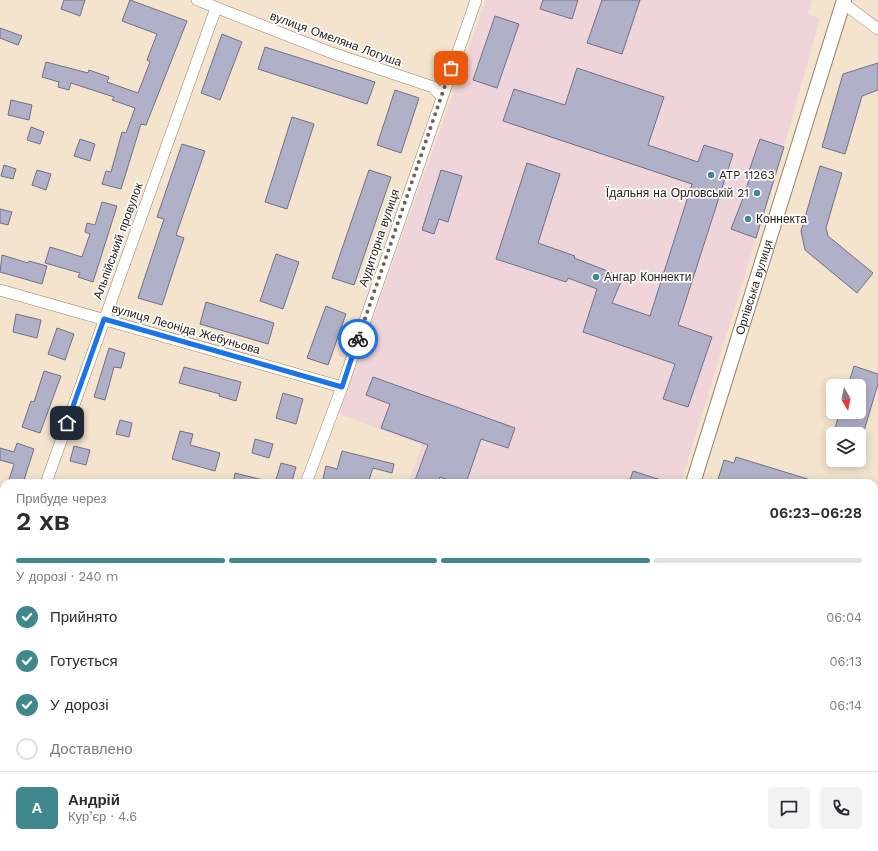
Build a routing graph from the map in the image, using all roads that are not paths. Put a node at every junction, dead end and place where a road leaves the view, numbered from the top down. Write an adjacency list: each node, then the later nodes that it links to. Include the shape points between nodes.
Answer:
1 (197, 0): 4 (street, вулиця Омеляна Логуша)
2 (476, 0): 6 (street, Аудиторна вулиця)
3 (844, 2): 5 (street); 12 (street, Орлівська вулиця)
4 (216, 8): 6 (street, вулиця Омеляна Логуша, via 332,53 433,88); 8 (street, Альпійський провулок)
5 (878, 29)
6 (441, 96): 9 (street, Аудиторна вулиця)
7 (0, 290): 8 (street, вулиця Леоніда Жебуньова)
8 (104, 319): 9 (street, вулиця Леоніда Жебуньова); 10 (street, Альпійський провулок)
9 (342, 387): 11 (street, Аудиторна вулиця)
10 (47, 479)
11 (308, 479)
12 (694, 479)

